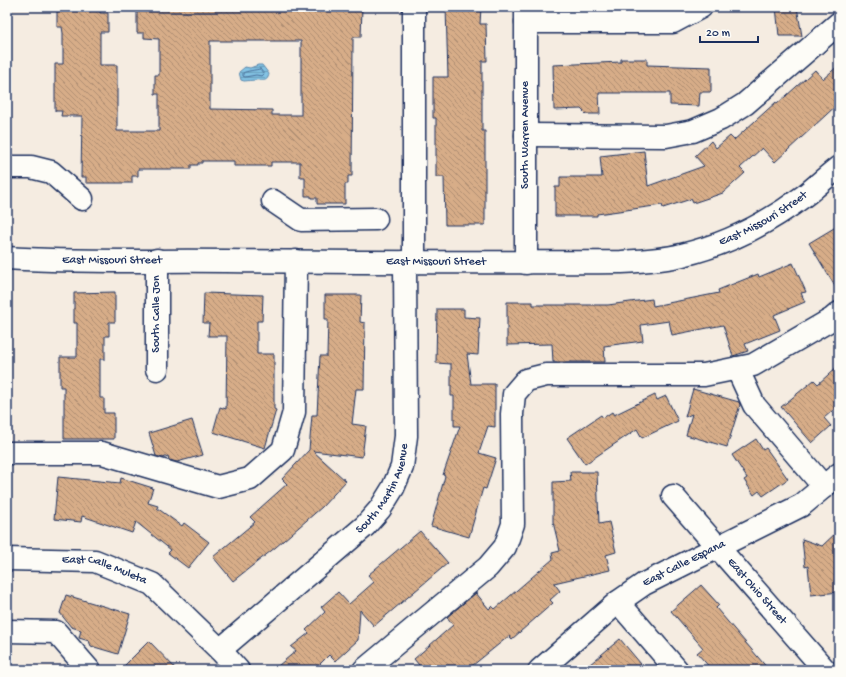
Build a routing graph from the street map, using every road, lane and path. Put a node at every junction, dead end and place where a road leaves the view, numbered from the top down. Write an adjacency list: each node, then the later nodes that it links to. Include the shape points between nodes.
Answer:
1 (414, 7): 15 (street, South Martin Avenue)
2 (701, 7): 4 (street, via 673,22)
3 (526, 15): 4 (street); 6 (street, South Warren Avenue)
4 (635, 15)
5 (839, 23): 6 (street, via 745,104 721,119 693,131 666,136)
6 (526, 135): 16 (street, South Warren Avenue)
7 (7, 167): 9 (street, via 31,167 51,172)
8 (839, 167): 16 (street, East Missouri Street, via 772,218 713,246 651,260)
9 (82, 200)
10 (273, 201): 11 (street, via 301,220)
11 (376, 219)
12 (7, 258): 13 (street, East Missouri Street)
13 (157, 260): 14 (street, East Missouri Street); 19 (street, South Calle Jon)
14 (296, 261): 15 (street, East Missouri Street); 20 (street, via 294,412 283,450 250,479 218,487 102,453)
15 (409, 262): 16 (street, East Missouri Street); 27 (street, South Martin Avenue, via 406,436 402,467 393,488 366,526)
16 (526, 263)
17 (839, 313): 18 (street, via 753,365)
18 (737, 368): 21 (street, via 754,406); 30 (street, via 704,375 546,375 526,380 514,394 513,524 505,547 488,566)
19 (157, 369)
20 (7, 454)
21 (831, 480): 23 (street, East Calle Espana, via 802,505)
22 (672, 496): 23 (street, East Ohio Street)
23 (718, 547): 25 (street, East Calle Espana, via 644,584); 33 (street, East Ohio Street)
24 (7, 559): 27 (street, East Calle Muleta, via 95,561 152,584)
25 (618, 602): 31 (street, East Calle Espana); 32 (street)
26 (7, 631): 28 (street, via 56,632)
27 (220, 650): 29 (street, East Calle Muleta)
28 (89, 670)
29 (238, 670)
30 (364, 670)
31 (540, 670)
32 (677, 670)
33 (824, 670)

